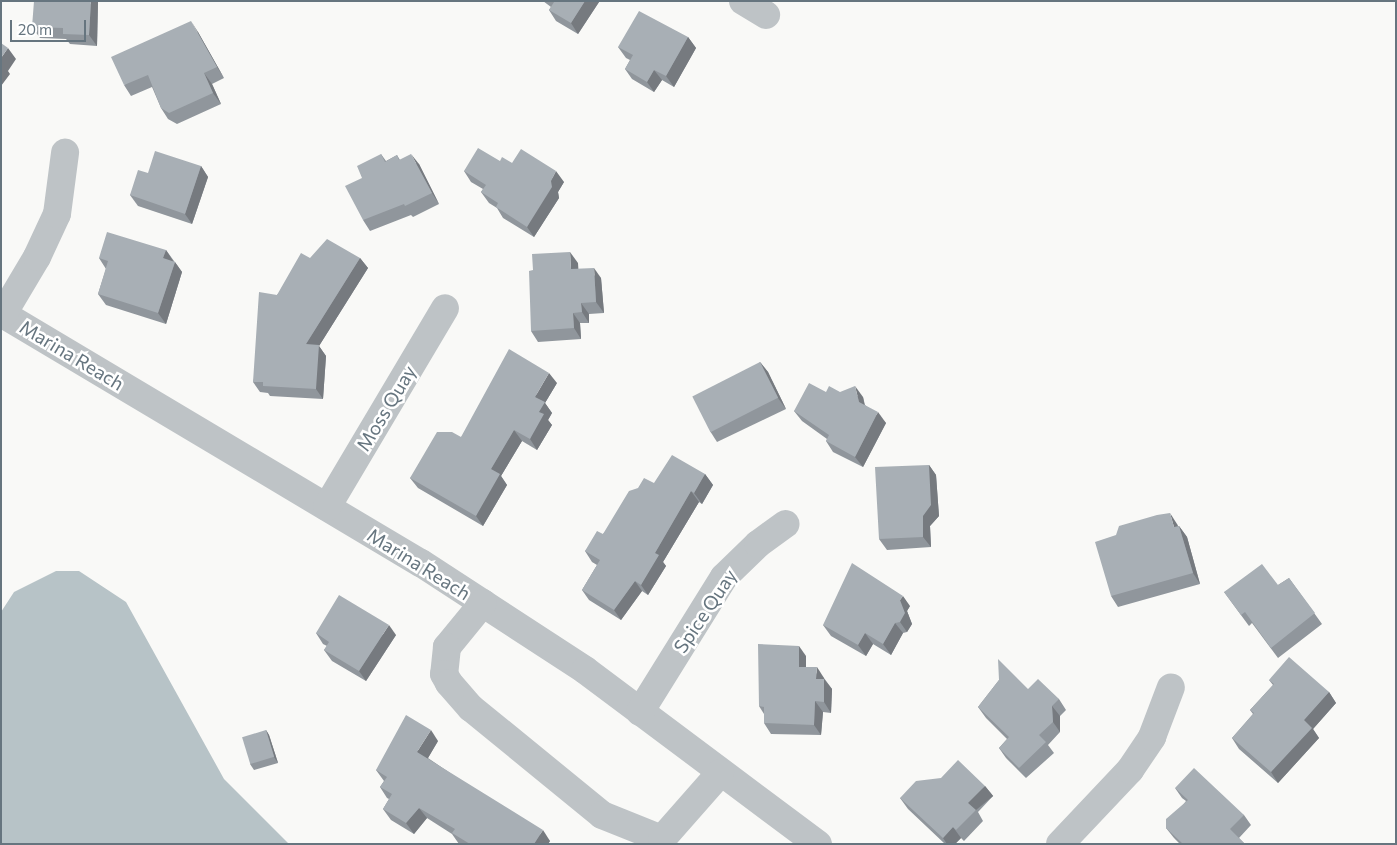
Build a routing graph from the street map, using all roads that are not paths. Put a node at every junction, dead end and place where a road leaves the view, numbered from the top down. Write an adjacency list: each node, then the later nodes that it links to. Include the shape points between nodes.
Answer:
1 (743, 1): 2 (street)
2 (766, 15)
3 (65, 153): 5 (street, via 57,214 37,257)
4 (445, 308): 6 (street, Moss Quay)
5 (2, 313): 6 (street, Marina Reach)
6 (327, 507): 8 (street, Marina Reach)
7 (786, 524): 10 (street, Spice Quay, via 758,544 724,577)
8 (483, 604): 10 (street, Marina Reach, via 585,670); 11 (street, via 447,647 444,674 449,683 471,708 602,815 662,839)
9 (1171, 686): 13 (street, via 1152,737 1130,770)
10 (640, 712): 11 (street, Marina Reach)
11 (720, 773): 12 (street, Marina Reach)
12 (818, 844)
13 (1060, 844)

